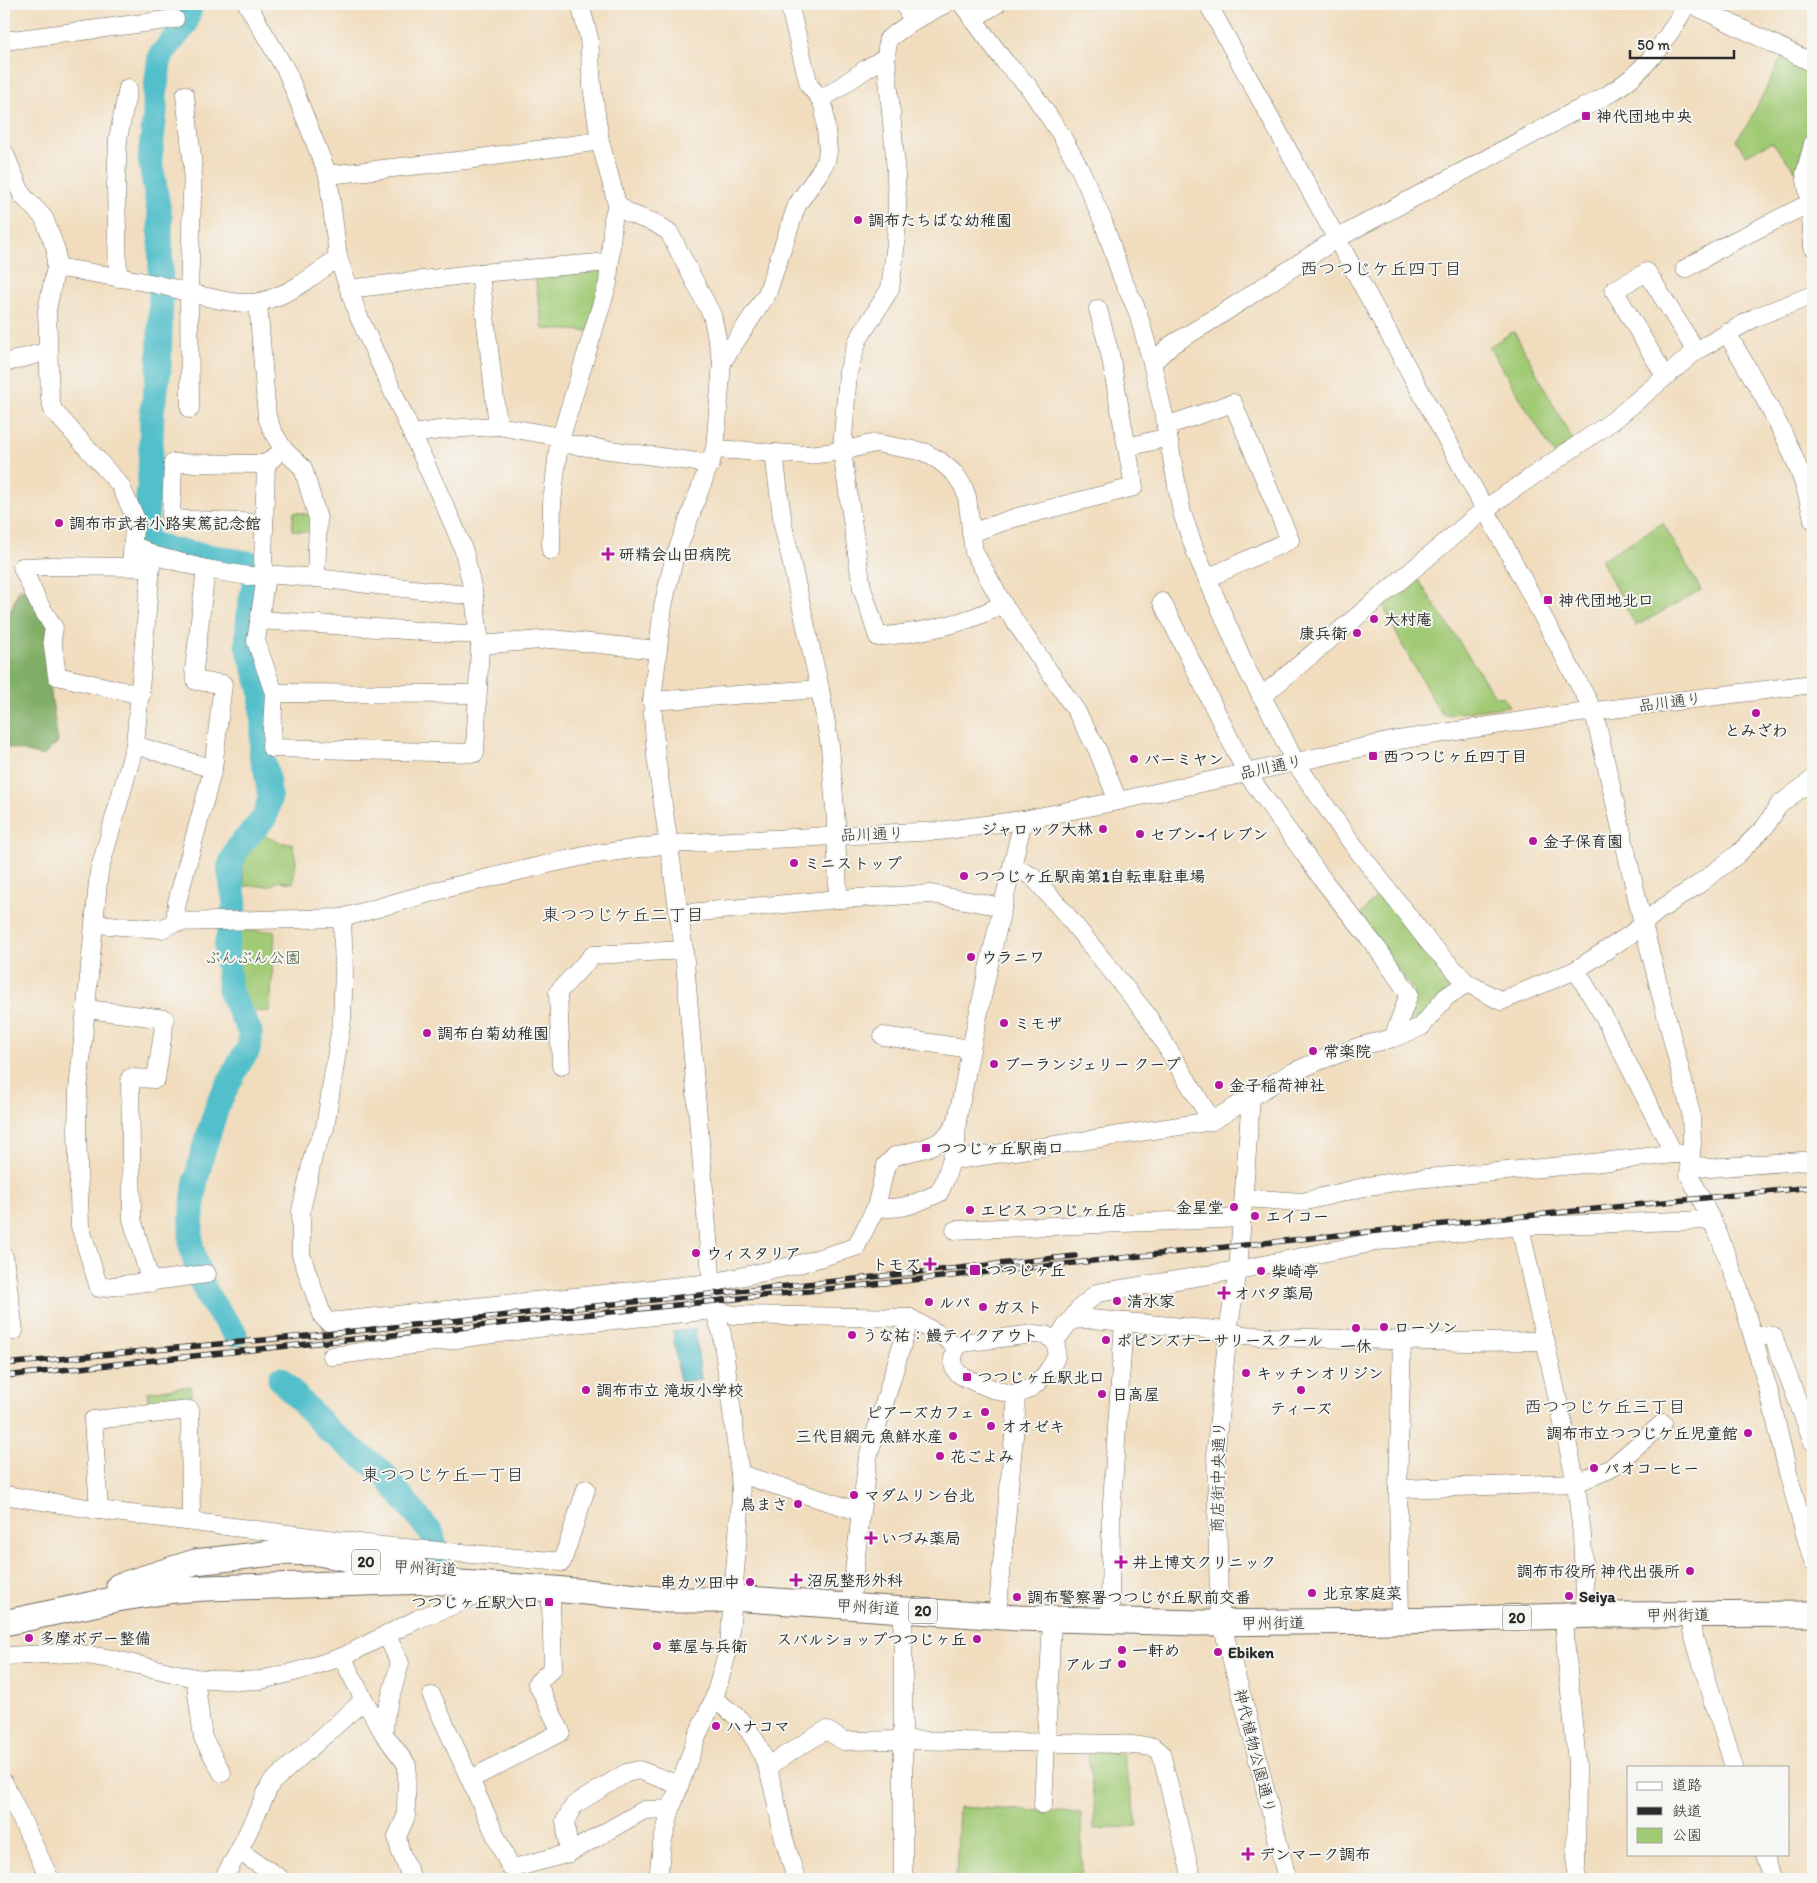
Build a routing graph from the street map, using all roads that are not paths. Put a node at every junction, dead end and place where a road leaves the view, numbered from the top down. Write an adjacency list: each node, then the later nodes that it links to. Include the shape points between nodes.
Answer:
1 (247, 4): 23 (street, via 287,72)
2 (580, 4): 20 (street, via 589,38)
3 (789, 4): 19 (street, via 809,85)
4 (904, 4): 13 (street)
5 (944, 4): 13 (street)
6 (962, 4): 12 (street)
7 (997, 4): 12 (street)
8 (1208, 4): 26 (street)
9 (1686, 4): 26 (street, via 1671,34 1652,58 1633,77 1607,95)
10 (1691, 4): 16 (street)
11 (175, 19): 14 (street)
12 (972, 19): 44 (street, via 1028,86 1080,169 1137,310)
13 (913, 21): 15 (street, via 888,39)
14 (4, 41)
15 (886, 57): 19 (street); 53 (street, via 895,156 896,243 890,289 858,340 848,372)
16 (1813, 62)
17 (128, 88): 33 (street, via 118,140)
18 (185, 95): 35 (street, via 194,167)
19 (821, 100): 42 (street, via 828,133 826,161 797,205 767,294)
20 (600, 141): 23 (street); 25 (street)
21 (1813, 144): 24 (street, via 1805,174)
22 (4, 152): 30 (street, via 22,195 44,218 56,250)
23 (328, 175): 28 (street)
24 (1810, 203): 27 (street); 31 (street)
25 (617, 204): 29 (street); 42 (street, via 628,213 669,232 712,315)
26 (1336, 239): 44 (street, via 1170,345); 58 (street)
27 (1813, 247)
28 (338, 258): 34 (street); 37 (street, via 308,281)
29 (610, 262): 32 (street); 50 (street, via 608,283)
30 (56, 267): 33 (street); 40 (street, via 47,310)
31 (1685, 269)
32 (480, 274): 34 (street); 47 (street)
33 (118, 278): 35 (street)
34 (349, 288): 49 (street)
35 (181, 290): 37 (street, via 228,301); 46 (street)
36 (1813, 294): 39 (street, via 1756,317)
37 (258, 302): 52 (street, via 268,417)
38 (1098, 310): 51 (street)
39 (1727, 333): 41 (street); 57 (street)
40 (49, 351): 43 (street); 62 (street, via 53,410 120,485 135,517)
41 (1696, 351): 45 (street); 45 (street, via 1647,272 1614,290)
42 (722, 362): 55 (street)
43 (4, 363)
44 (1152, 363): 48 (street)
45 (1665, 376): 58 (street, via 1614,420)
46 (190, 409)
47 (498, 426): 49 (street); 50 (street)
48 (1167, 431): 51 (street); 69 (street, via 1182,513); 69 (street, via 1233,403 1290,540)
49 (412, 434): 70 (street, via 461,543)
50 (560, 440): 55 (street); 63 (street, via 552,502)
51 (1128, 447): 61 (street, via 1134,487 1014,518)
52 (284, 450): 56 (street); 68 (street, via 303,468 318,520)
53 (842, 451): 54 (street); 61 (street, via 875,443 924,452 940,461 963,486); 72 (street, via 862,588 878,637 945,625 986,614)
54 (774, 454): 55 (street); 77 (street, via 783,525)
55 (713, 456): 75 (street, via 674,560)
56 (266, 464): 60 (street); 60 (street, via 173,463 171,519)
57 (1810, 487): 59 (street)
58 (1485, 509): 81 (street); 83 (street)
59 (1813, 520)
60 (264, 524): 67 (street)
61 (971, 533): 72 (street, via 974,552)
62 (133, 544): 64 (street); 65 (street)
63 (551, 551)
64 (151, 561): 65 (street); 66 (street); 80 (street)
65 (132, 566): 80 (street, via 22,567 54,628 52,639 57,676)
66 (206, 569): 67 (street); 86 (street, via 194,670 196,681 223,684)
67 (260, 576): 68 (street); 73 (street)
68 (316, 578): 70 (street)
69 (1208, 578): 81 (street)
70 (474, 596): 74 (street)
71 (1162, 602): 87 (street)
72 (1003, 604): 89 (street, via 1075,708 1097,749)
73 (258, 620): 74 (street); 78 (street, via 256,641)
74 (480, 640): 75 (street, via 552,639); 79 (street)
75 (657, 650): 82 (street)
76 (1813, 684): 83 (street, 品川通り)
77 (820, 689): 82 (street); 91 (street, via 830,746)
78 (274, 693): 79 (street); 79 (street, via 271,748 475,753)
79 (477, 694)
80 (141, 695): 84 (street)
81 (1261, 697): 85 (street)
82 (652, 701): 92 (street, via 656,756)
83 (1594, 712): 85 (street, 品川通り, via 1448,731); 100 (street)
84 (135, 745): 86 (street); 99 (street, via 99,872)
85 (1294, 762): 87 (street, 品川通り); 103 (street, via 1430,944)
86 (213, 769): 98 (street, via 177,902)
87 (1246, 772): 89 (street, 品川通り); 106 (street, via 1410,994)
88 (1813, 779): 100 (street, via 1779,805 1764,827 1738,854)
89 (1118, 801): 90 (street, 品川通り)
90 (1024, 820): 91 (street, 品川通り, via 939,831); 93 (street)
91 (836, 835): 92 (street, 品川通り); 94 (street)
92 (669, 844): 96 (street); 97 (street, 品川通り, via 548,864)
93 (1012, 866): 95 (street); 110 (street, via 1032,876 1147,1015)
94 (838, 899): 95 (street, via 931,894); 96 (street)
95 (1003, 907): 107 (street)
96 (678, 914): 101 (street)
97 (342, 918): 98 (street, 品川通り); 124 (street, via 342,1019 325,1128 314,1152 300,1210 301,1255 323,1317 328,1322)
98 (175, 922): 99 (street, 品川通り, via 162,929)
99 (95, 924): 104 (street)
100 (1643, 924): 102 (street); 113 (street, via 1692,1112)
101 (684, 950): 108 (street, via 593,955 558,992); 124 (street)
102 (1576, 970): 103 (street, via 1501,1001); 113 (street)
103 (1467, 983): 106 (street, via 1446,997 1420,1027)
104 (87, 1009): 125 (street, via 78,1091 80,1226 99,1288); 125 (street, via 165,1019 156,1079 130,1078 132,1219)
105 (883, 1036): 107 (street)
106 (1393, 1038): 109 (street, via 1321,1060 1289,1074)
107 (971, 1049): 111 (street)
108 (561, 1066)
109 (1251, 1098): 110 (street); 115 (street, 商店街中央通り)
110 (1212, 1121): 112 (street, via 963,1159)
111 (957, 1122): 112 (street); 116 (street, via 939,1142 895,1156 886,1165)
112 (952, 1158): 116 (street, via 939,1193 908,1207)
113 (1684, 1158): 114 (street, via 1710,1168); 115 (street, via 1415,1179 1368,1186 1302,1202); 118 (street)
114 (1813, 1160)
115 (1244, 1198): 117 (street, 商店街中央通り)
116 (876, 1207): 124 (street, via 856,1247 796,1265)
117 (1242, 1218): 120 (street); 122 (street, 商店街中央通り)
118 (1712, 1220): 119 (street); 132 (street)
119 (1520, 1226): 122 (street, via 1385,1240); 135 (street)
120 (955, 1230)
121 (4, 1257): 130 (street)
122 (1238, 1270): 128 (street, via 1098,1293); 131 (street, 商店街中央通り)
123 (208, 1274): 125 (street)
124 (711, 1282): 126 (street)
125 (151, 1283)
126 (714, 1310): 127 (street, via 734,1315); 137 (street, via 545,1327); 141 (street, via 722,1334)
127 (910, 1318): 136 (street); 147 (street, via 868,1457)
128 (1071, 1320): 129 (street); 134 (street)
129 (1124, 1322): 131 (street); 162 (street, via 1111,1517)
130 (14, 1331)
131 (1228, 1331): 133 (street, via 1271,1338); 165 (street, 商店街中央通り, via 1215,1464)
132 (1754, 1336): 140 (street, via 1772,1336); 149 (street)
133 (1402, 1340): 135 (street); 143 (street)
134 (1055, 1341): 136 (street, via 1045,1335 1034,1334 969,1341); 138 (street, via 1058,1351 1044,1376)
135 (1546, 1341): 142 (street)
136 (956, 1347): 138 (street, via 953,1365 958,1373 1002,1392)
137 (332, 1356)
138 (1015, 1394): 159 (street, via 1016,1414)
139 (1664, 1423): 142 (street, via 1610,1469)
140 (1813, 1442)
141 (740, 1474): 147 (street); 152 (street)
142 (1576, 1483): 143 (street); 160 (street, via 1582,1535)
143 (1398, 1489): 163 (street)
144 (586, 1490): 150 (street, via 562,1562)
145 (4, 1495): 146 (street)
146 (99, 1510): 148 (street); 148 (street, via 93,1420 190,1410)
147 (861, 1512): 154 (street)
148 (192, 1520): 150 (street, via 434,1551)
149 (1813, 1562)
150 (513, 1566): 152 (highway, 甲州街道 / 20, via 668,1585 716,1592); 155 (highway, 甲州街道 / 20, via 386,1566 326,1554 282,1552 195,1562 134,1582)
151 (478, 1584): 152 (highway, 甲州街道 / 20, via 670,1600); 164 (highway, 甲州街道 / 20, via 428,1581 175,1590); 166 (street, via 476,1595)
152 (733, 1598): 154 (highway, 甲州街道 / 20); 171 (street, via 729,1647)
153 (551, 1603): 179 (street, via 554,1668 537,1682 561,1732)
154 (850, 1607): 156 (highway, 甲州街道 / 20)
155 (4, 1609)
156 (903, 1609): 159 (highway, 甲州街道 / 20); 174 (street)
157 (1691, 1614): 158 (highway, 甲州街道 / 20); 160 (highway, 甲州街道 / 20); 177 (street, via 1692,1631)
158 (1813, 1614)
159 (997, 1616): 161 (highway, 甲州街道 / 20)
160 (1575, 1616): 163 (highway, 甲州街道 / 20); 196 (street, via 1565,1643 1577,1763)
161 (1052, 1619): 162 (highway, 甲州街道 / 20); 175 (street)
162 (1110, 1621): 165 (highway, 甲州街道 / 20)
163 (1400, 1621): 165 (highway, 甲州街道 / 20)
164 (4, 1623)
165 (1221, 1623): 195 (street, 神代植物公園通り)
166 (386, 1634): 168 (street); 173 (street, via 400,1663 385,1717)
167 (4, 1656): 169 (street, via 74,1653)
168 (342, 1657): 169 (street, via 261,1680); 172 (street)
169 (194, 1678): 178 (street, via 204,1738)
170 (432, 1696): 179 (street)
171 (714, 1699): 176 (street, via 740,1720); 181 (street)
172 (364, 1700): 173 (street); 184 (street, via 271,1783)
173 (384, 1734): 190 (street, via 407,1765 406,1816 397,1838)
174 (902, 1740): 175 (street); 176 (street, via 844,1741 826,1730); 193 (street)
175 (1045, 1744): 182 (street); 194 (street, via 1154,1747 1161,1753)
176 (768, 1766): 192 (street)
177 (1734, 1766)
178 (222, 1773)
179 (470, 1779): 185 (street, via 510,1867)
180 (4, 1783): 187 (street)
181 (679, 1785): 183 (street); 185 (street, via 639,1770 626,1773 574,1805 565,1821)
182 (1043, 1805)
183 (671, 1809): 185 (street, via 644,1810); 191 (street)
184 (239, 1851): 188 (street); 189 (street)
185 (569, 1853)
186 (1765, 1856): 197 (street)
187 (50, 1879)
188 (223, 1879)
189 (282, 1879)
190 (412, 1879)
191 (658, 1879)
192 (796, 1879)
193 (903, 1879)
194 (1192, 1879)
195 (1287, 1879)
196 (1576, 1879)
197 (1772, 1879)

